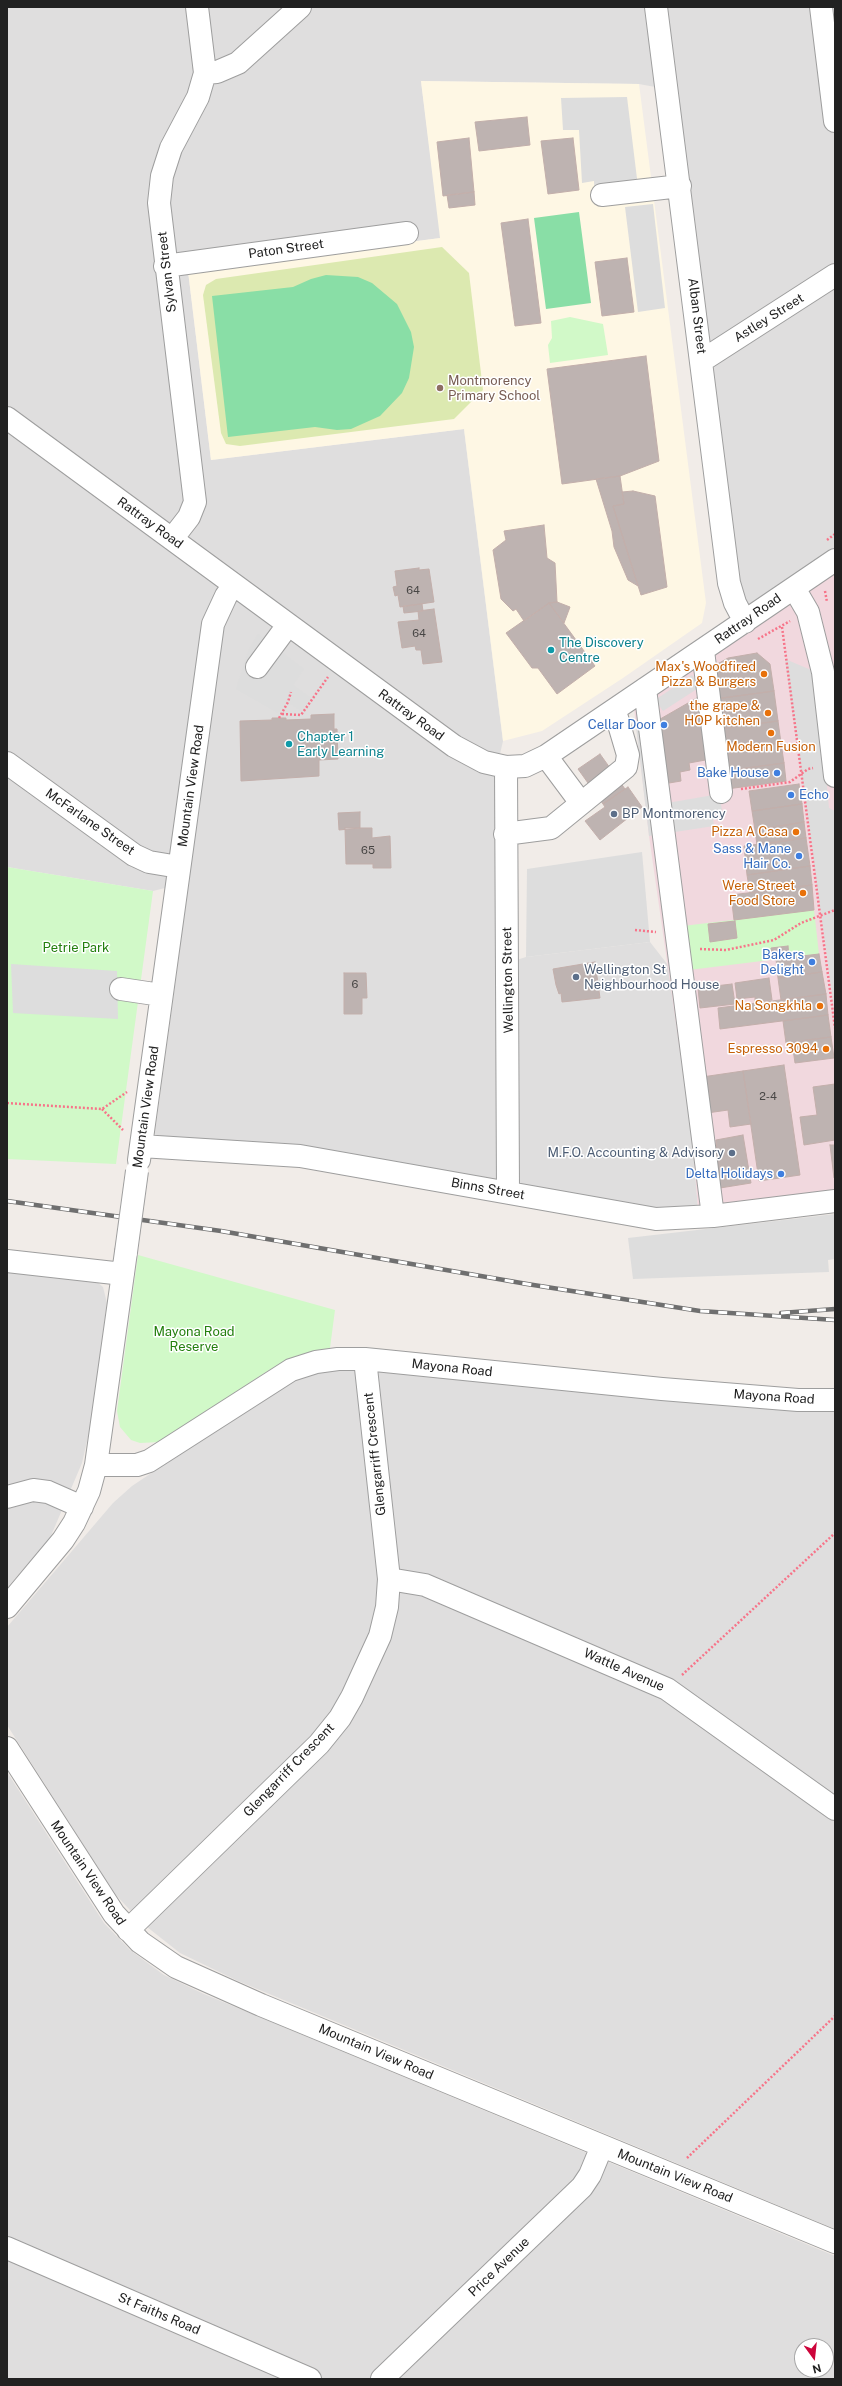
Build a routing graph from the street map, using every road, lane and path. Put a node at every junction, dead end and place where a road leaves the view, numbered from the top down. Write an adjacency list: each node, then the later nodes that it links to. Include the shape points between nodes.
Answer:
1 (197, 7): 5 (street, Sylvan Street)
2 (300, 7): 5 (street, via 238,63 217,72)
3 (656, 7): 7 (street, Alban Street)
4 (821, 7): 6 (street)
5 (205, 73): 10 (street, Sylvan Street, via 198,96 171,148 162,176 159,203)
6 (835, 121)
7 (680, 186): 8 (street, via 627,200); 12 (street, Alban Street)
8 (602, 195)
9 (407, 232): 10 (street, Paton Street)
10 (165, 266): 14 (street, Sylvan Street, via 195,502 189,517)
11 (835, 275): 12 (street, Astley Street)
12 (702, 360): 18 (street, Alban Street, via 729,583 735,603)
13 (7, 418): 14 (street, Rattray Road)
14 (172, 539): 16 (street, Rattray Road)
15 (835, 560): 17 (street, Rattray Road)
16 (233, 586): 19 (street, Rattray Road); 37 (street, Mountain View Road, via 213,624)
17 (794, 588): 18 (street, Rattray Road); 32 (street, via 808,612 823,672)
18 (745, 622): 21 (street, Rattray Road)
19 (288, 625): 22 (street, Rattray Road); 23 (street)
20 (782, 627): 33 (path)
21 (703, 651): 24 (street, Rattray Road); 34 (street)
22 (338, 662): 27 (path, via 302,715); 31 (street, Rattray Road, via 454,746 484,762)
23 (258, 667)
24 (645, 689): 26 (street, Rattray Road); 40 (street)
25 (291, 692): 27 (path)
26 (615, 711): 29 (street, Rattray Road); 35 (street, via 628,762 626,767)
27 (282, 714): 28 (path)
28 (279, 718)
29 (546, 756): 31 (street, Rattray Road, via 525,766); 35 (street)
30 (7, 763): 37 (street, McFarlane Street, via 134,855 149,862)
31 (506, 767): 36 (street, Wellington Street)
32 (834, 771): 33 (path, via 808,769)
33 (800, 775): 34 (path, via 790,782); 39 (path)
34 (721, 792)
35 (581, 803): 36 (street, via 551,828)
36 (505, 834): 47 (street, Wellington Street, via 509,1002)
37 (179, 866): 42 (street, Mountain View Road)
38 (835, 910): 39 (path)
39 (819, 916): 40 (path, via 767,941 726,950 690,949); 43 (path)
40 (679, 946): 49 (street)
41 (121, 989): 42 (street)
42 (161, 995): 44 (street, Mountain View Road)
43 (835, 1028)
44 (150, 1076): 45 (path, via 102,1109); 46 (street, Mountain View Road)
45 (7, 1103)
46 (141, 1146): 47 (street, Binns Street, via 300,1156); 51 (street, Mountain View Road, bridge)
47 (508, 1192): 49 (street, Binns Street, via 656,1220)
48 (835, 1201): 49 (street, Binns Street)
49 (712, 1216)
50 (7, 1261): 51 (street)
51 (123, 1274): 54 (street, Mountain View Road)
52 (365, 1359): 53 (street, Mayona Road, via 662,1389 798,1400); 54 (street, Mayona Road, via 316,1362 291,1370 149,1461 136,1465); 58 (street, Glengarriff Crescent)
53 (835, 1400)
54 (96, 1465): 56 (street, Mountain View Road)
55 (7, 1497): 56 (street, via 33,1490 48,1492)
56 (82, 1507): 59 (street, Mountain View Road, via 53,1554)
57 (835, 1533): 60 (path)
58 (389, 1579): 60 (street, Wattle Avenue, via 425,1585); 63 (street, Glengarriff Crescent, via 387,1607 380,1636 340,1718 319,1744)
59 (7, 1607)
60 (667, 1689): 62 (street, Wattle Avenue)
61 (7, 1748): 63 (street, Mountain View Road, via 101,1896)
62 (835, 1809)
63 (128, 1930): 65 (street, Mountain View Road, via 159,1957 196,1977)
64 (835, 2016): 66 (path)
65 (602, 2146): 66 (street, Mountain View Road); 70 (street, Price Avenue, via 582,2187)
66 (670, 2174): 67 (street, Mountain View Road)
67 (835, 2242)
68 (7, 2248): 69 (street, St Faiths Road)
69 (310, 2379)
70 (382, 2379)

